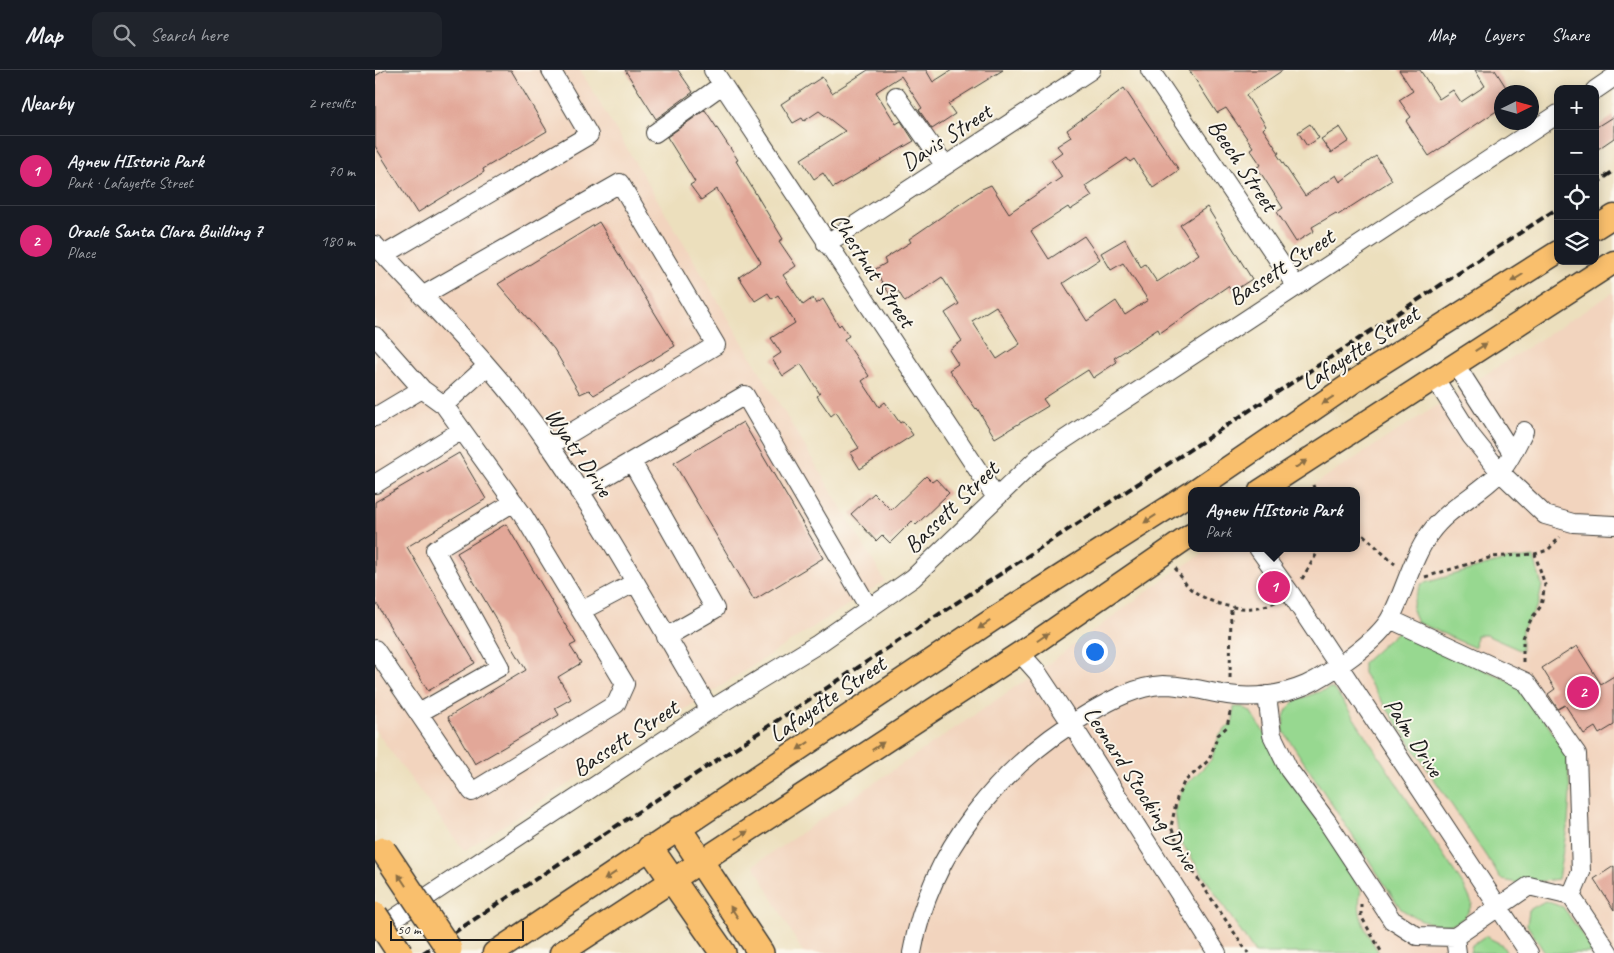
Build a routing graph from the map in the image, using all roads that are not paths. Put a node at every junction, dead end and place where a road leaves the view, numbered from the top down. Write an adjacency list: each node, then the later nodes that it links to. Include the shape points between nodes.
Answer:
1 (551, 70): 13 (street, via 589,136)
2 (713, 70): 5 (street, Chestnut Street)
3 (1091, 70): 9 (street, Davis Street)
4 (1150, 70): 16 (street, Beech Street)
5 (723, 85): 8 (street); 12 (street, Chestnut Street)
6 (896, 96): 9 (street)
7 (1554, 117): 16 (street, Bassett Street)
8 (655, 133)
9 (945, 166): 12 (street, Davis Street)
10 (1614, 216): 11 (main road)
11 (1599, 225)
12 (826, 244): 35 (street, Chestnut Street)
13 (380, 250): 17 (street, Wyatt Drive)
14 (1554, 255): 32 (main road, Lafayette Street, one-way to 32, via 1368,372)
15 (1614, 262): 19 (main road, one-way to 15)
16 (1296, 286): 35 (street, Bassett Street, via 1041,454)
17 (422, 296): 20 (street, Wyatt Drive); 27 (street, via 620,182 715,345)
18 (375, 336): 22 (street)
19 (1455, 364): 21 (main road); 28 (street)
20 (487, 366): 23 (street); 27 (street, Wyatt Drive)
21 (1434, 378): 30 (street, via 1471,436); 33 (main road, one-way to 21)
22 (422, 389): 23 (street); 24 (street)
23 (444, 405): 25 (street)
24 (375, 417)
25 (462, 430): 31 (street); 37 (street)
26 (1525, 431): 28 (street)
27 (549, 446): 34 (street, Wyatt Drive)
28 (1512, 453): 30 (street)
29 (632, 462): 34 (street); 42 (street, via 745,395); 45 (street, via 715,609)
30 (1500, 472): 38 (street, via 1545,515 1573,523); 44 (street, via 1452,509 1429,534)
31 (375, 484)
32 (1206, 487)
33 (1266, 487)
34 (579, 492): 41 (street, Wyatt Drive)
35 (995, 496): 42 (street, Bassett Street, via 913,578)
36 (1188, 498): 53 (main road, Lafayette Street, one-way to 53, via 995,618)
37 (514, 502): 43 (street); 51 (street, via 435,550 500,668)
38 (1614, 525)
39 (1188, 537): 47 (main road, one-way to 39)
40 (1261, 552): 48 (street, Palm Drive)
41 (634, 583): 43 (street); 45 (street, Wyatt Drive)
42 (869, 608): 50 (street, Bassett Street, via 818,644)
43 (581, 611): 51 (street, via 625,684 616,704 472,792)
44 (1390, 619): 48 (street, via 1359,652); 58 (street, via 1526,682 1577,754 1581,872)
45 (666, 637): 50 (street, Wyatt Drive)
46 (375, 649): 51 (street)
47 (1020, 653): 52 (street, Leonard Stocking Drive, via 1037,672); 56 (main road, one-way to 47)
48 (1339, 666): 49 (street, via 1306,685); 59 (street, Palm Drive)
49 (1267, 695): 52 (street, via 1230,696 1162,685 1130,692); 62 (street, via 1272,735 1289,770 1392,920 1417,936)
50 (710, 710): 61 (street, Bassett Street)
51 (419, 713)
52 (1071, 723): 69 (street, via 1014,768 980,804 941,864 926,901); 70 (street, Leonard Stocking Drive)
53 (679, 829): 55 (main road, Lafayette Street); 56 (highway)
54 (379, 844): 64 (highway, one-way to 54, bridge)
55 (650, 848): 57 (highway); 65 (main road, Lafayette Street, one-way to 65)
56 (702, 862): 57 (main road); 68 (highway, one-way to 56)
57 (673, 880): 66 (main road); 67 (highway)
58 (1571, 896): 59 (street, via 1529,886); 72 (street)
59 (1499, 908): 62 (street); 71 (street, Palm Drive)
60 (375, 915): 63 (highway, bridge)
61 (375, 931)
62 (1456, 945)
63 (400, 953)
64 (451, 953)
65 (494, 953)
66 (561, 953)
67 (723, 953)
68 (761, 953)
69 (912, 953)
70 (1217, 953)
71 (1529, 953)
72 (1609, 953)

